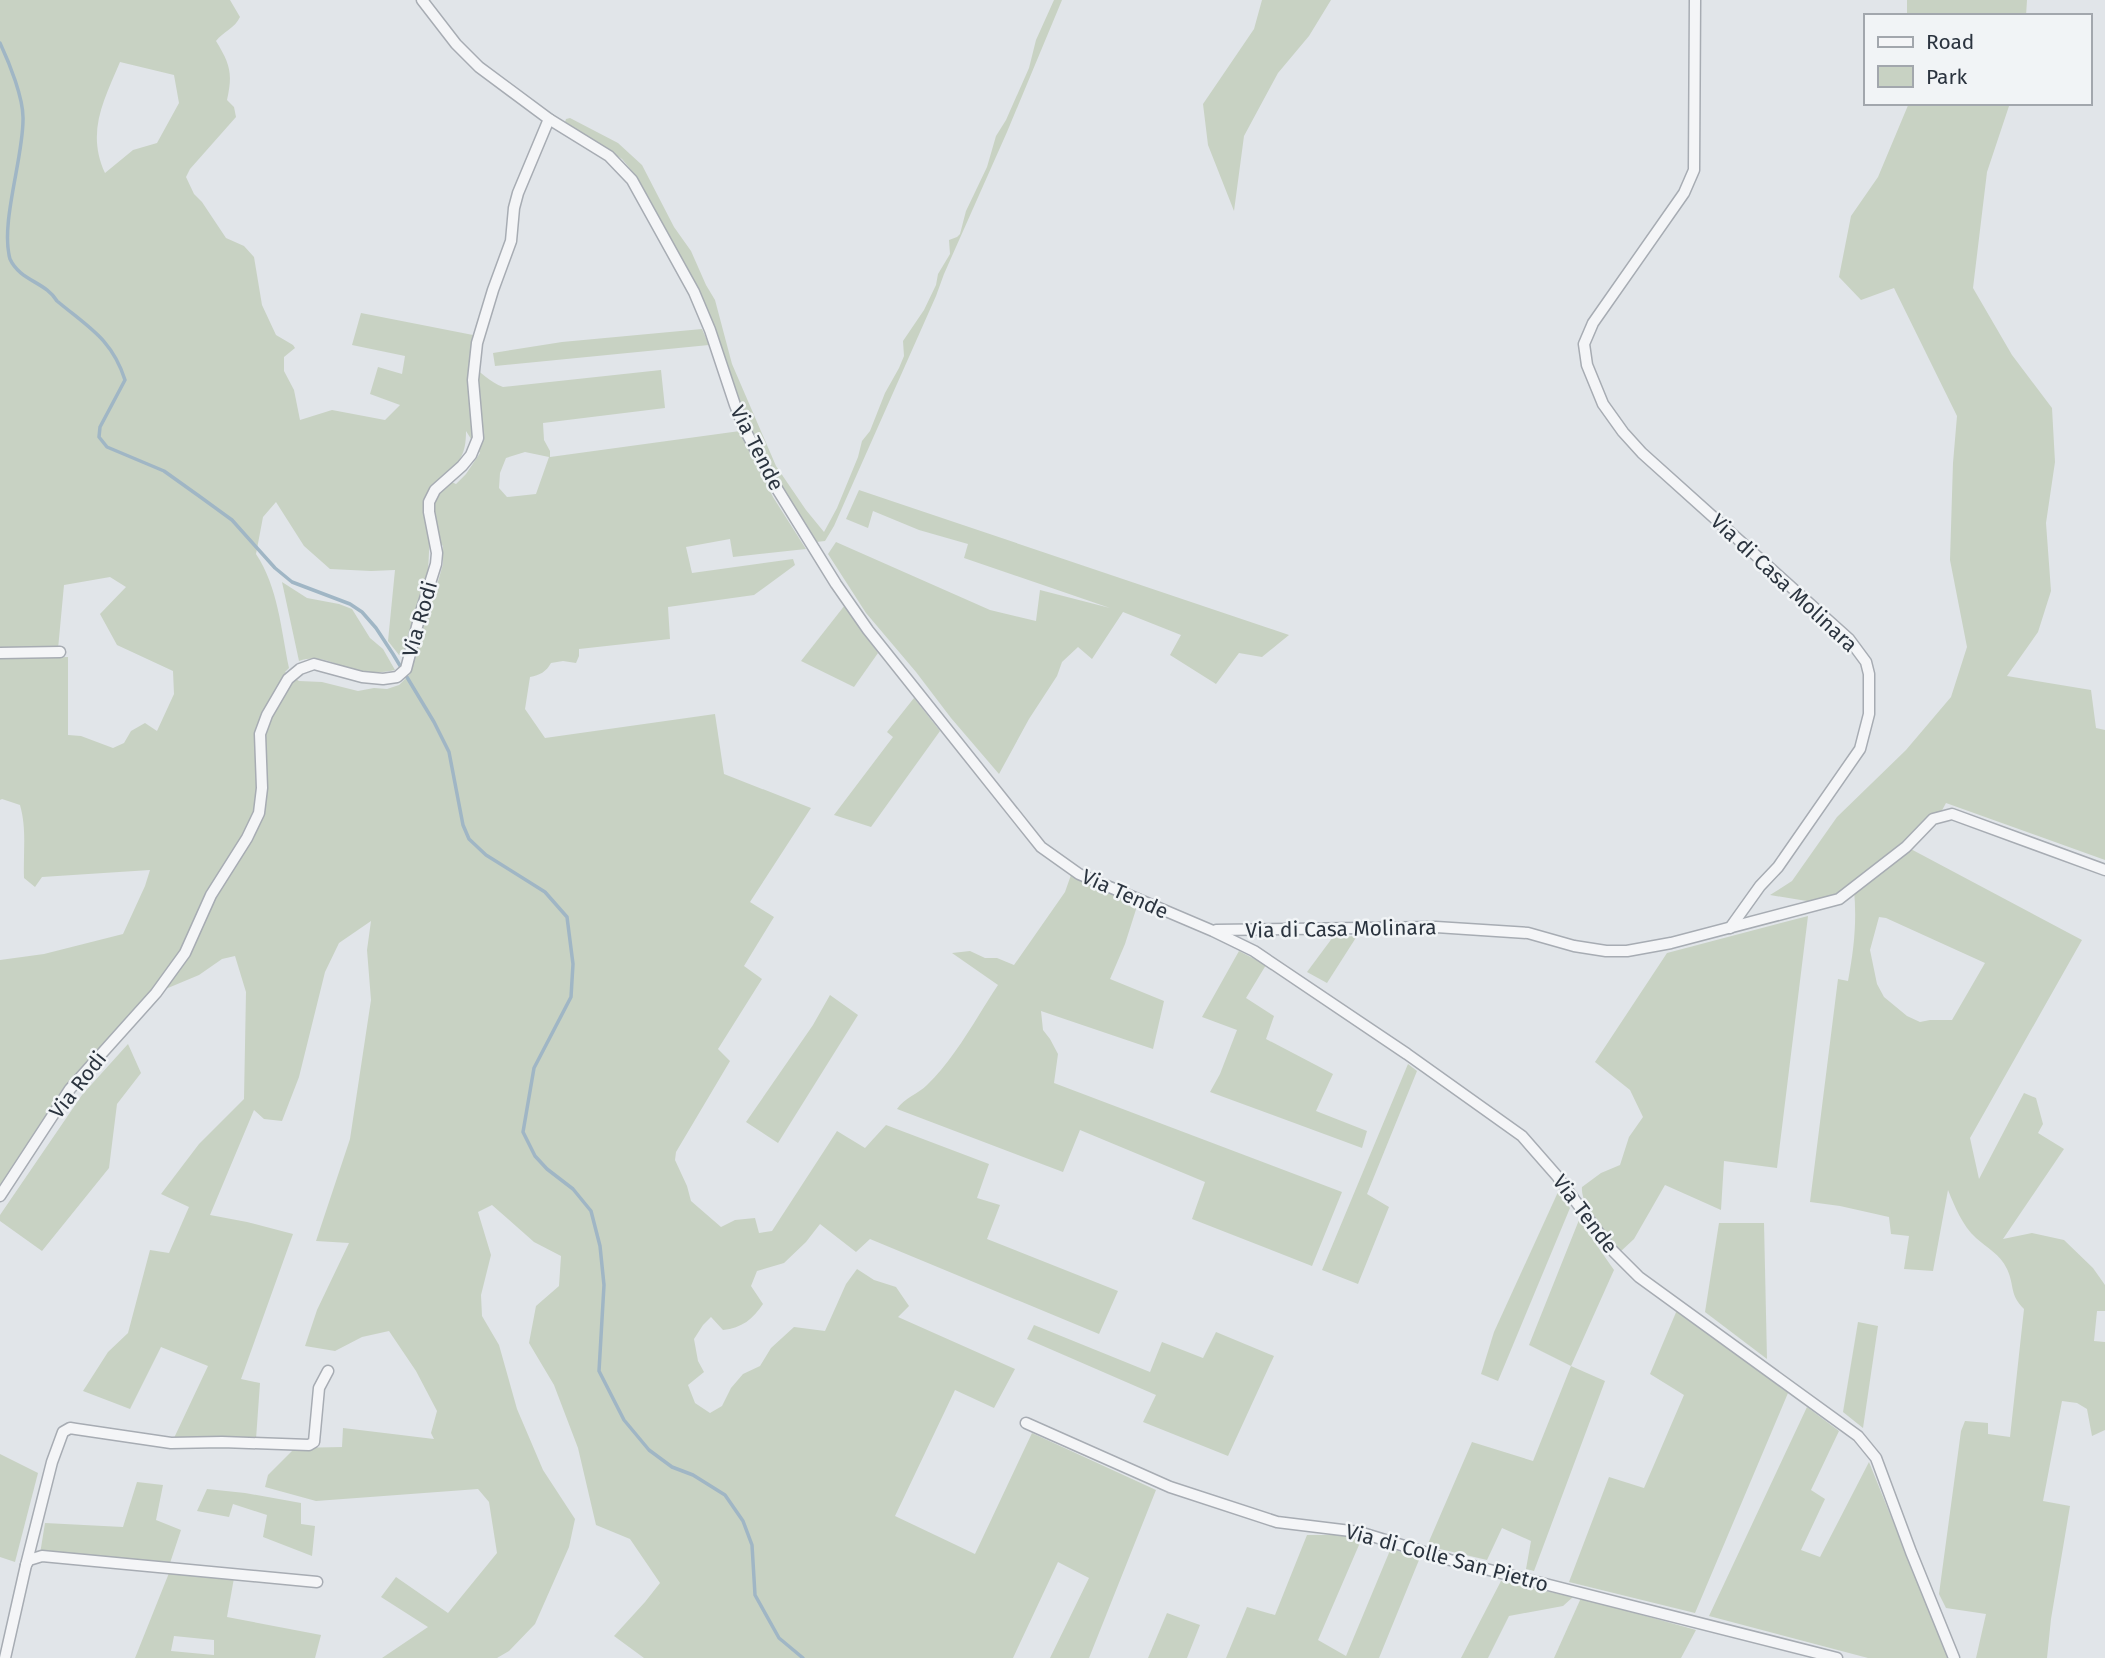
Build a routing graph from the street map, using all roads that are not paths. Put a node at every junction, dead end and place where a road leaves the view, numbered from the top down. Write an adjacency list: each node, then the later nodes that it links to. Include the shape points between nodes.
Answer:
1 (422, 0): 3 (street, Via Tende, via 472,61)
2 (1695, 0): 7 (street, Via di Casa Molinara, via 1693,170 1684,192 1593,323 1584,344 1587,365 1603,404 1642,453 1858,650 1866,662 1870,692 1860,749)
3 (549, 119): 8 (street, Via Tende, via 609,156 632,180 694,292 744,428 777,489 868,630 1028,833 1079,873); 9 (street, Via Rodi, via 518,194 511,241 477,343 473,380 478,438 462,467 435,490 429,502 438,553 406,669 389,679 376,679 314,664 288,679 260,734 262,788 254,827 211,895 185,953 156,993 70,1089)
4 (60, 652): 5 (street)
5 (0, 653)
6 (2105, 870): 7 (street, via 1947,815 1933,819 1906,847 1839,899)
7 (1730, 928): 8 (street, Via di Casa Molinara, via 1628,951 1574,946 1528,933 1436,927)
8 (1213, 930): 16 (street, Via Tende, via 1254,951 1522,1136 1610,1248 1639,1277 1858,1436 1876,1458)
9 (0, 1196)
10 (328, 1371): 12 (street, via 319,1388 314,1442 309,1445 171,1443 67,1429 52,1462)
11 (1026, 1423): 15 (street, Via di Colle San Pietro, via 1170,1487 1266,1519 1359,1532 1450,1560)
12 (26, 1565): 13 (street, via 42,1556); 14 (street)
13 (317, 1582)
14 (5, 1658)
15 (1837, 1658)
16 (1954, 1658)

